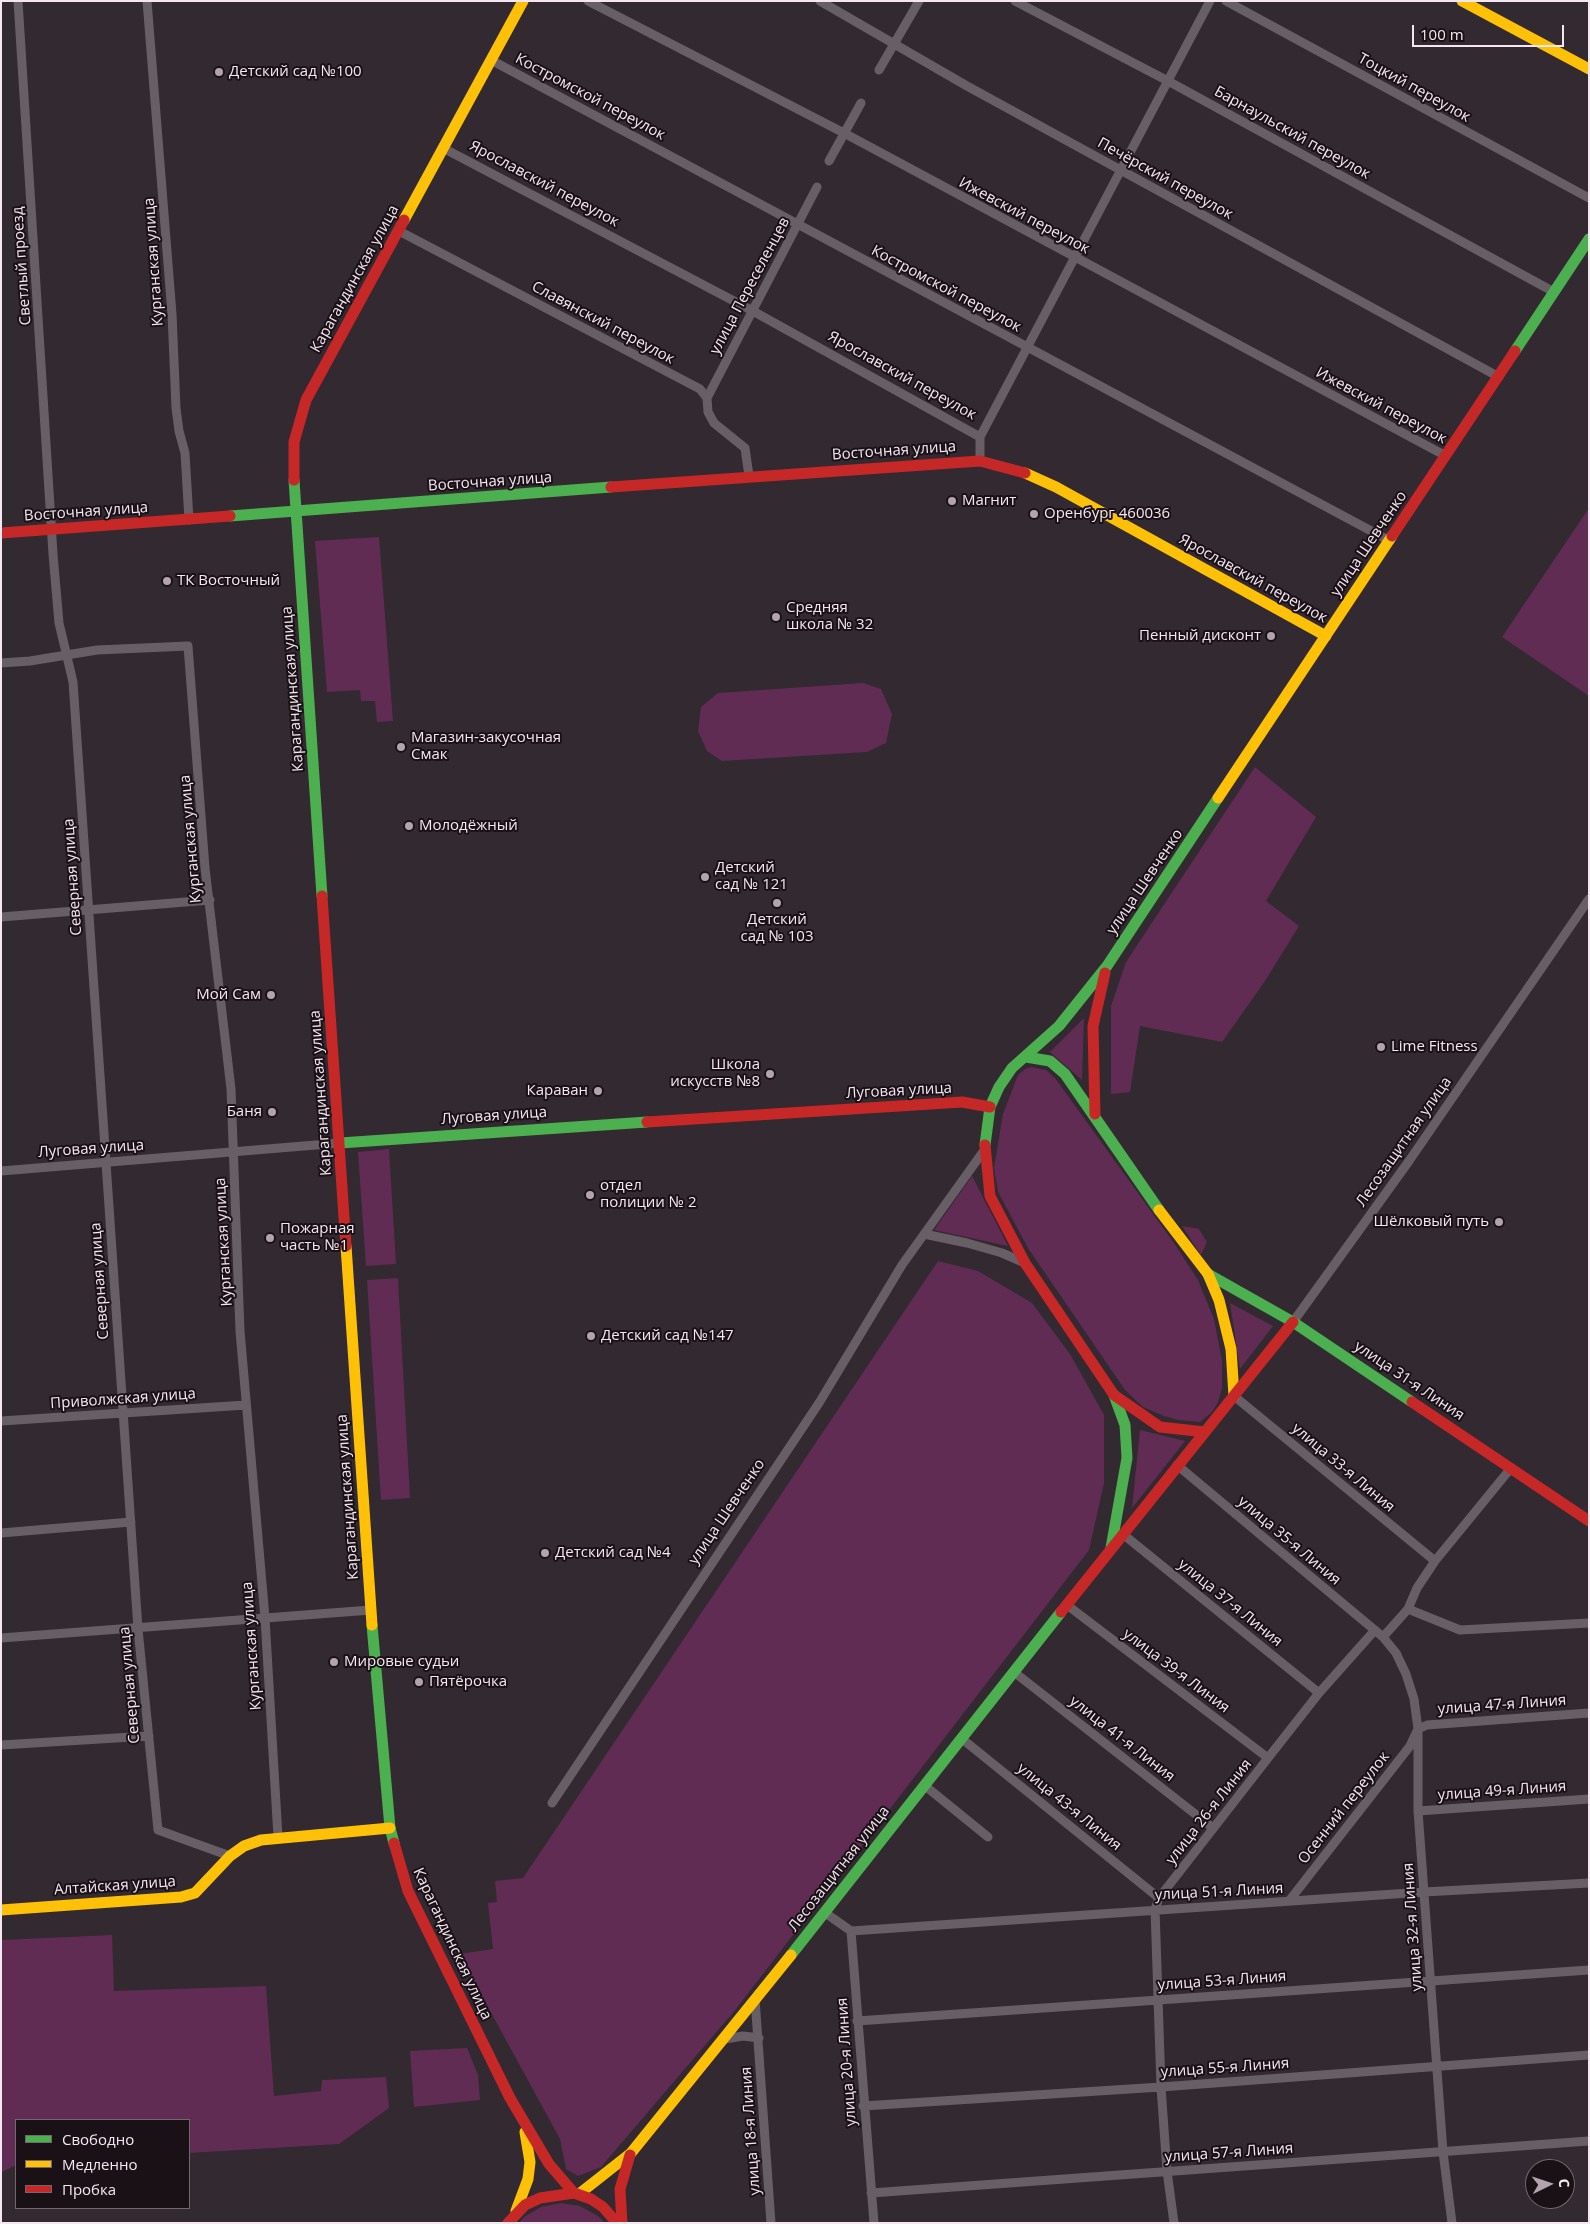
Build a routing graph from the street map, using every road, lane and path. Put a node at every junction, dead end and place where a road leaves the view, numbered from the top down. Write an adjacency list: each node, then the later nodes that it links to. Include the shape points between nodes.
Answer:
1 (18, 1): 38 (street, Светлый проезд)
2 (147, 1): 37 (street, Курганская улица, via 176,408 178,431 185,453)
3 (522, 1): 12 (main road, Карагандинская улица)
4 (588, 1): 17 (street, Ижевский переулок)
5 (820, 1): 11 (street, Печёрский переулок)
6 (919, 1): 11 (street)
7 (1015, 1): 15 (street, Барнаульский переулок)
8 (1210, 1): 15 (street)
9 (1226, 1): 22 (street, Тоцкий переулок)
10 (1462, 1): 13 (main road)
11 (894, 44): 14 (street); 20 (street, Печёрский переулок)
12 (491, 60): 18 (main road, Карагандинская улица); 23 (street, Костромской переулок)
13 (1589, 69)
14 (879, 70)
15 (1168, 81): 20 (street); 27 (street, Барнаульский переулок)
16 (861, 103): 17 (street)
17 (844, 134): 19 (street); 26 (street, Ижевский переулок)
18 (443, 148): 24 (main road, Карагандинская улица); 28 (street, Ярославский переулок)
19 (829, 161)
20 (1121, 170): 26 (street); 30 (street, Печёрский переулок)
21 (817, 186): 23 (street, улица Переселенцев)
22 (1589, 198)
23 (799, 224): 28 (street, улица Переселенцев); 29 (street, Костромской переулок)
24 (399, 230): 31 (street, Славянский переулок, via 700,389); 36 (main road, Карагандинская улица, via 306,400 294,442)
25 (1589, 239): 27 (main road, улица Шевченко)
26 (1075, 259): 29 (street); 33 (street, Ижевский переулок)
27 (1554, 292): 30 (main road, улица Шевченко)
28 (751, 310): 31 (street, улица Переселенцев); 32 (street, Ярославский переулок)
29 (1027, 348): 32 (street); 40 (street, Костромской переулок)
30 (1498, 378): 33 (main road, улица Шевченко)
31 (707, 398): 35 (street, via 708,412 714,423 745,448)
32 (980, 437): 34 (street, Ярославский переулок)
33 (1446, 456): 40 (main road, улица Шевченко)
34 (980, 461): 35 (main road, Восточная улица); 41 (main road, Ярославский переулок, via 1021,470 1056,487)
35 (748, 476): 36 (main road, Восточная улица)
36 (294, 512): 37 (main road, Восточная улица); 52 (main road, Карагандинская улица)
37 (189, 520): 38 (main road, Восточная улица)
38 (52, 530): 39 (main road, Восточная улица); 42 (street, Светлый проезд, via 59,623)
39 (1, 534)
40 (1390, 540): 41 (main road, улица Шевченко)
41 (1326, 636): 48 (main road, улица Шевченко)
42 (66, 654): 43 (street); 45 (street, Курганская улица, via 188,646); 46 (street, Северная улица, via 73,682)
43 (1, 663)
44 (1589, 899): 60 (street, Лесозащитная улица)
45 (210, 900): 46 (street); 54 (street, Курганская улица, via 231,1090)
46 (90, 910): 47 (street); 55 (street, Северная улица)
47 (1, 917)
48 (1107, 966): 49 (main road, улица Шевченко, via 1064,1021); 51 (main road, улица Шевченко, via 1094,1026)
49 (1026, 1057): 50 (main road, улица Шевченко, via 1007,1076); 51 (main road, via 1043,1059 1055,1065)
50 (990, 1107): 52 (main road, Луговая улица, via 962,1102 922,1104); 53 (main road)
51 (1095, 1114): 59 (main road, via 1161,1212)
52 (340, 1143): 54 (street, Луговая улица); 77 (main road, Карагандинская улица)
53 (985, 1149): 57 (street, улица Шевченко); 58 (main road, via 990,1196)
54 (234, 1152): 55 (street, Луговая улица); 63 (street, Курганская улица)
55 (106, 1164): 56 (street, Луговая улица); 64 (street, Северная улица)
56 (1, 1171)
57 (924, 1234): 58 (street, via 967,1242); 94 (street, улица Шевченко, via 819,1403)
58 (1025, 1263): 61 (main road)
59 (1208, 1274): 60 (main road, улица 31-я Линия); 62 (main road, via 1222,1309 1231,1350)
60 (1294, 1322): 62 (main road, Лесозащитная улица); 68 (main road, улица 31-я Линия)
61 (1114, 1395): 66 (main road, via 1160,1427); 73 (main road, via 1124,1425 1126,1458)
62 (1234, 1396): 66 (main road, Лесозащитная улица); 74 (street, улица 33-я Линия)
63 (246, 1405): 64 (street, Приволжская улица); 78 (street, Курганская улица)
64 (123, 1413): 65 (street, Приволжская улица); 70 (street, Северная улица)
65 (1, 1421)
66 (1205, 1432): 67 (main road, Лесозащитная улица)
67 (1177, 1465): 72 (main road, Лесозащитная улица); 81 (street, улица 35-я Линия)
68 (1511, 1468): 69 (main road, улица 31-я Линия); 74 (street)
69 (1589, 1521)
70 (131, 1522): 71 (street); 80 (street, Северная улица)
71 (1, 1533)
72 (1124, 1535): 73 (main road, Лесозащитная улица); 85 (street, улица 37-я Линия)
73 (1111, 1551): 75 (main road, Лесозащитная улица)
74 (1435, 1561): 76 (street)
75 (1067, 1605): 84 (main road, Лесозащитная улица); 91 (street, улица 39-я Линия)
76 (1408, 1609): 79 (street, via 1460,1630); 82 (street)
77 (371, 1610): 78 (street); 96 (main road, Карагандинская улица)
78 (265, 1618): 80 (street); 98 (street, Курганская улица)
79 (1589, 1623)
80 (138, 1629): 83 (street); 88 (street, Северная улица)
81 (1375, 1630): 82 (street, улица 35-я Линия); 85 (street, улица 26-я Линия)
82 (1383, 1637): 87 (street, улица 32-я Линия, via 1396,1653 1406,1674)
83 (1, 1638)
84 (1014, 1672): 89 (main road, Лесозащитная улица); 97 (street, улица 41-я Линия)
85 (1319, 1693): 91 (street, улица 26-я Линия)
86 (1589, 1713): 87 (street, улица 47-я Линия, via 1428,1725)
87 (1418, 1729): 95 (street, улица 32-я Линия); 104 (street, Осенний переулок, via 1410,1746)
88 (149, 1736): 90 (street); 100 (street, Северная улица, via 158,1830)
89 (961, 1738): 92 (main road, Лесозащитная улица); 103 (street, улица 43-я Линия)
90 (1, 1745)
91 (1268, 1758): 97 (street, улица 26-я Линия)
92 (924, 1785): 99 (street); 107 (main road, Лесозащитная улица)
93 (1589, 1799): 95 (street, улица 49-я Линия)
94 (552, 1803)
95 (1418, 1811): 102 (street, улица 32-я Линия)
96 (390, 1828): 98 (main road, Алтайская улица); 120 (main road, Карагандинская улица, via 408,1891)
97 (1214, 1828): 103 (street, улица 26-я Линия)
98 (278, 1837): 100 (main road, Алтайская улица, via 244,1846)
99 (988, 1837)
100 (230, 1856): 106 (main road, Алтайская улица, via 195,1893 181,1897)
101 (1589, 1883): 102 (street, улица 51-я Линия)
102 (1424, 1892): 104 (street, улица 51-я Линия); 110 (street, улица 32-я Линия)
103 (1159, 1898): 105 (street, улица 26-я Линия)
104 (1289, 1901): 105 (street, улица 51-я Линия)
105 (1154, 1909): 108 (street, улица 51-я Линия); 112 (street, улица 26-я Линия)
106 (1, 1910)
107 (824, 1912): 108 (street); 111 (main road, Лесозащитная улица)
108 (850, 1930): 113 (street, улица 20-я Линия)
109 (1589, 1970): 110 (street, улица 53-я Линия)
110 (1430, 1980): 112 (street, улица 53-я Линия); 117 (street, улица 32-я Линия)
111 (756, 1999): 114 (street, улица 18-я Линия); 115 (main road, Лесозащитная улица)
112 (1156, 1999): 113 (street, улица 53-я Линия); 118 (street, улица 26-я Линия)
113 (857, 2021): 119 (street, улица 20-я Линия)
114 (759, 2038): 115 (street); 130 (street, улица 18-я Линия)
115 (724, 2039): 123 (main road, Лесозащитная улица)
116 (1589, 2055): 117 (street, улица 55-я Линия)
117 (1437, 2066): 118 (street, улица 55-я Линия); 122 (street, улица 32-я Линия)
118 (1161, 2087): 119 (street, улица 55-я Линия); 124 (street, улица 26-я Линия)
119 (863, 2106): 125 (street, улица 20-я Линия)
120 (522, 2122): 126 (main road, Карагандинская улица, via 549,2164); 127 (main road, via 530,2162 523,2196)
121 (1589, 2141): 122 (street, улица 57-я Линия)
122 (1443, 2152): 124 (street, улица 57-я Линия); 133 (street, улица 32-я Линия)
123 (631, 2153): 126 (main road, Лесозащитная улица); 129 (main road, via 620,2188)
124 (1167, 2171): 125 (street, улица 57-я Линия); 132 (street, улица 26-я Линия)
125 (871, 2192): 131 (street, улица 20-я Линия)
126 (576, 2194): 127 (main road, via 540,2198 525,2205); 128 (main road, Карагандинская улица, via 603,2208)
127 (510, 2220)
128 (617, 2223)
129 (622, 2223)
130 (771, 2223)
131 (874, 2223)
132 (1174, 2223)
133 (1452, 2223)

